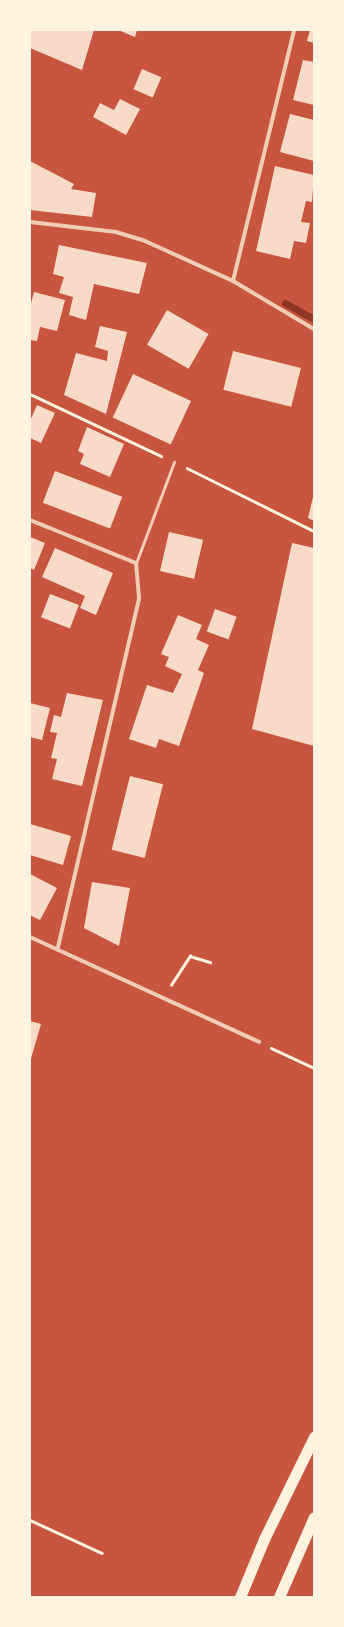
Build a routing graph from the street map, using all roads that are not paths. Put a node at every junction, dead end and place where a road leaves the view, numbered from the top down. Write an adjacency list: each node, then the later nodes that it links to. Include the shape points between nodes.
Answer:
1 (294, 30): 3 (street)
2 (30, 222): 3 (street, via 116,232 146,240)
3 (233, 281): 4 (street)
4 (314, 329)
5 (174, 462): 7 (lane)
6 (30, 520): 7 (street)
7 (136, 563): 9 (street, via 139,599)
8 (30, 937): 9 (street)
9 (57, 950): 10 (street)
10 (259, 1042)
11 (314, 1437): 13 (highway, via 264,1538)
12 (314, 1517): 14 (highway)
13 (240, 1597)
14 (279, 1597)

